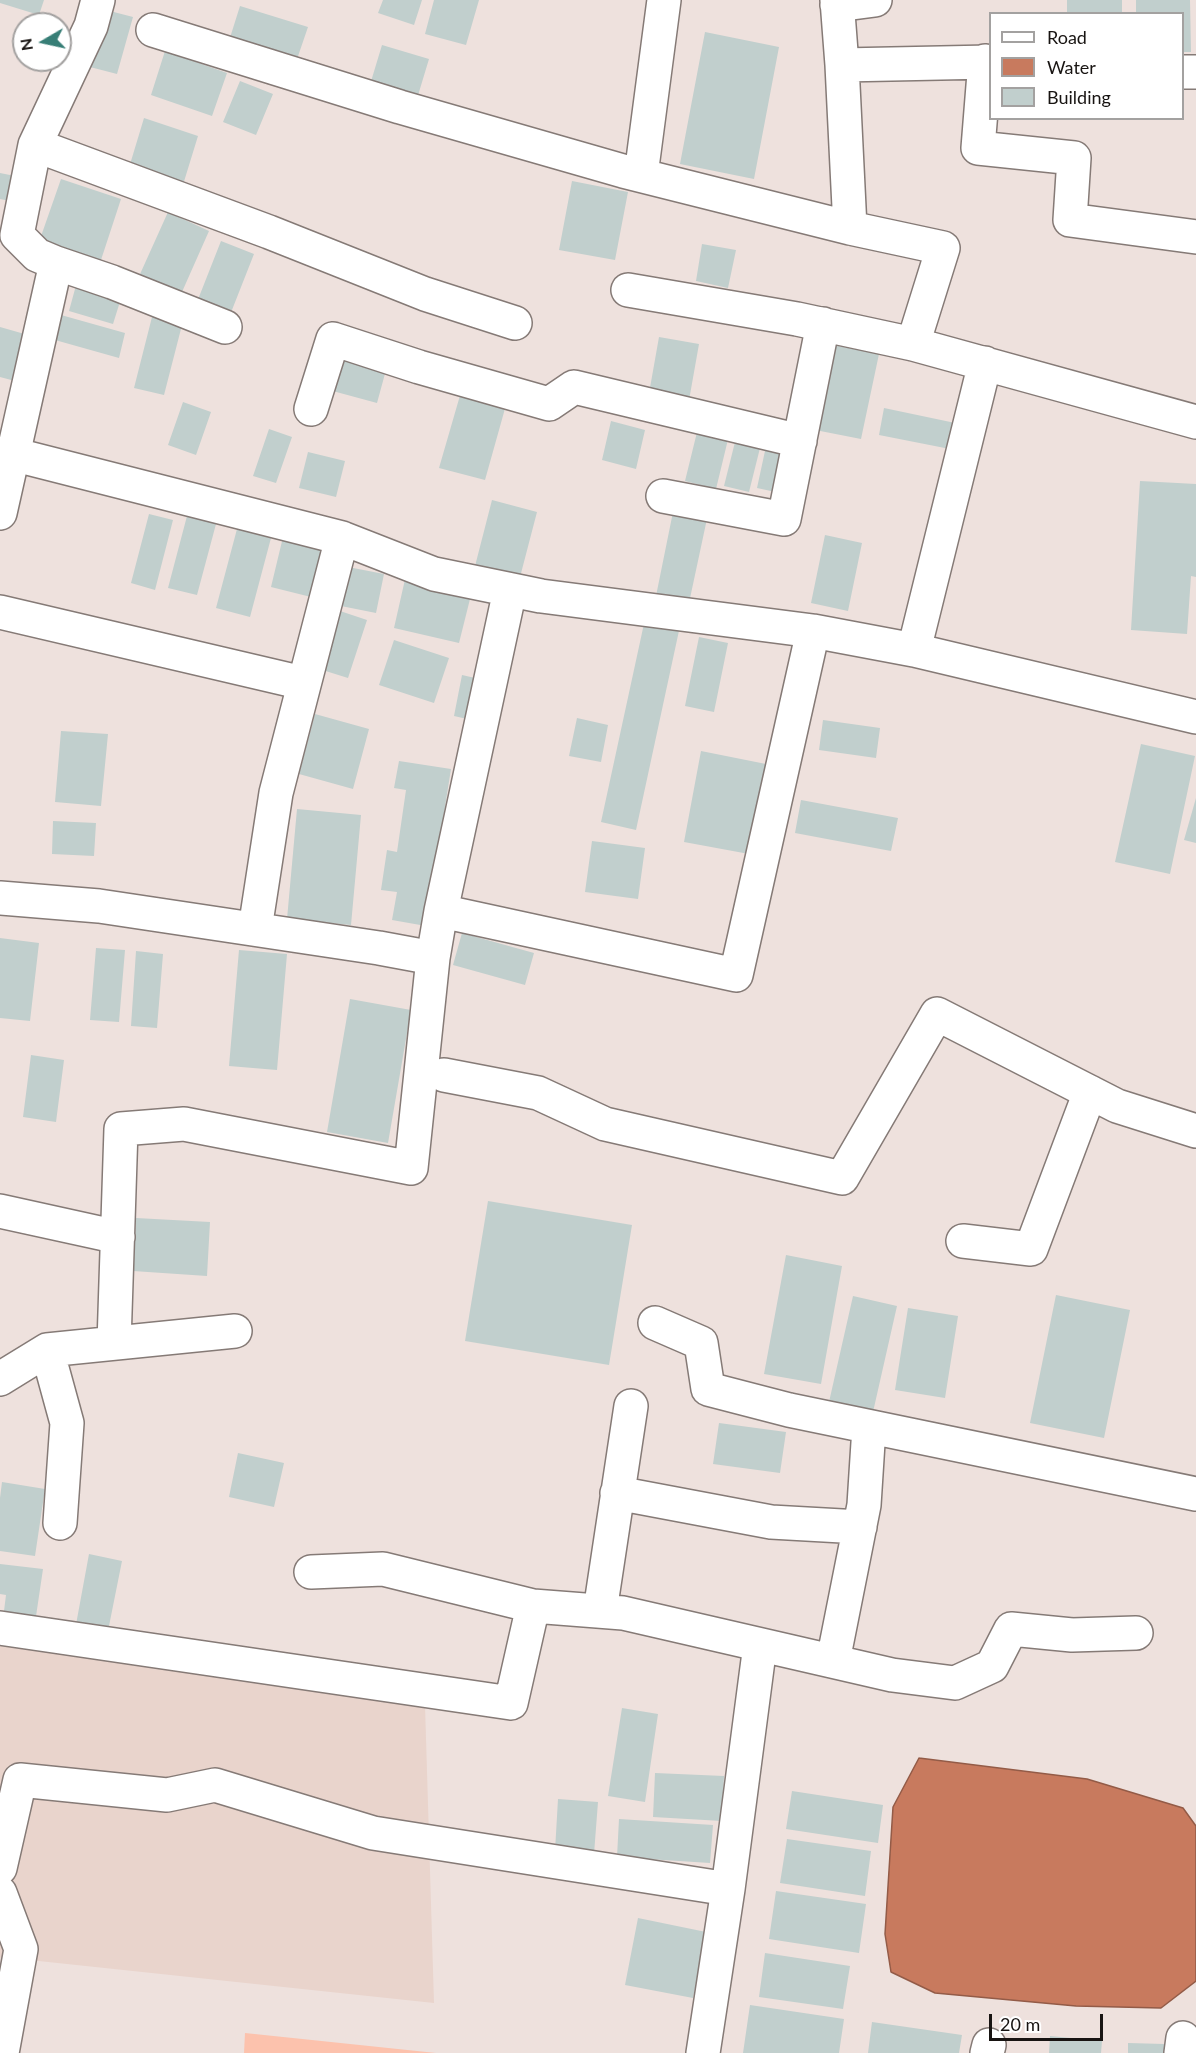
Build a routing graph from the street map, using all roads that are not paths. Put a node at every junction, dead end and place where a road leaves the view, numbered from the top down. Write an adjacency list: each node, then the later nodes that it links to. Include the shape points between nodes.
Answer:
1 (98, 0): 8 (street, via 91,26)
2 (664, 0): 9 (street)
3 (875, 0): 4 (street)
4 (837, 2): 7 (street)
5 (153, 30): 9 (street, via 400,107)
6 (988, 61): 7 (street); 11 (street, via 978,148 1074,158 1070,220)
7 (842, 65): 10 (street)
8 (34, 145): 12 (street, via 17,235 37,255); 14 (street, via 425,294)
9 (641, 175): 10 (street)
10 (850, 228): 17 (street, via 943,248)
11 (1196, 237)
12 (56, 263): 16 (street); 22 (street)
13 (628, 290): 15 (street)
14 (515, 323)
15 (823, 324): 17 (street); 21 (street)
16 (225, 327)
17 (913, 344): 18 (street)
18 (985, 363): 20 (street); 29 (street)
19 (311, 409): 21 (street, via 333,339 549,404 574,387)
20 (1196, 422)
21 (800, 441): 23 (street, via 784,519)
22 (12, 454): 24 (street); 25 (street)
23 (663, 496)
24 (0, 513)
25 (342, 538): 26 (street, via 434,574); 30 (street)
26 (510, 590): 28 (street); 33 (street)
27 (0, 612): 30 (street)
28 (813, 631): 29 (street); 33 (street, via 736,975)
29 (914, 650): 31 (street)
30 (303, 683): 34 (street, via 276,793)
31 (1196, 717)
32 (0, 898): 34 (street, via 99,906)
33 (441, 911): 35 (street)
34 (255, 929): 35 (street)
35 (433, 958): 40 (street, via 411,1168 184,1124 121,1129)
36 (444, 1075): 37 (street, via 537,1093 605,1124 842,1178 937,1014)
37 (1090, 1092): 38 (street, via 1117,1106); 41 (street, via 1031,1249)
38 (1196, 1131)
39 (0, 1211): 40 (street)
40 (118, 1238): 44 (street)
41 (963, 1241)
42 (655, 1323): 48 (street, via 701,1343 708,1389)
43 (235, 1331): 44 (street)
44 (114, 1343): 45 (street)
45 (47, 1350): 46 (street); 51 (street, via 67,1423)
46 (0, 1379)
47 (631, 1406): 49 (street)
48 (869, 1427): 50 (street); 52 (street)
49 (617, 1493): 52 (street, via 771,1522); 55 (street)
50 (1196, 1494)
51 (60, 1524)
52 (860, 1527): 59 (street)
53 (311, 1572): 54 (street, via 383,1569)
54 (534, 1606): 55 (street); 56 (street, via 512,1704)
55 (600, 1611): 58 (street)
56 (0, 1628)
57 (1136, 1634): 59 (street, via 1072,1635 1011,1629 992,1666 955,1683 892,1675)
58 (760, 1645): 59 (street); 61 (street)
59 (833, 1661)
60 (0, 1868): 61 (street, via 20,1780 167,1795 216,1785 373,1833)
61 (728, 1889): 64 (street)
62 (0, 1893): 63 (street, via 21,1949)
63 (2, 2053)
64 (703, 2053)

